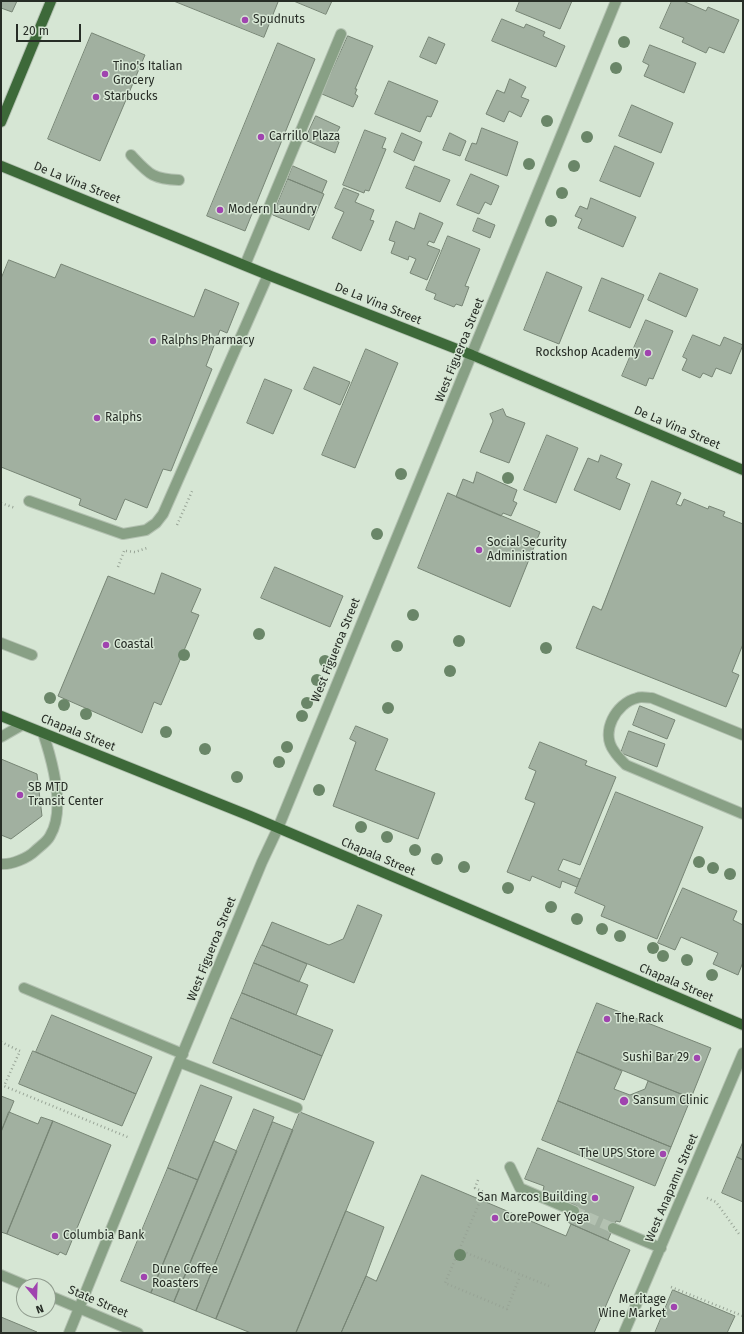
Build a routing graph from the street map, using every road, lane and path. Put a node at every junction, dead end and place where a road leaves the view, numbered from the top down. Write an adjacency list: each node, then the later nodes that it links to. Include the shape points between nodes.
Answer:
1 (51, 1): 4 (main road)
2 (616, 1): 10 (street, West Figueroa Street)
3 (341, 34): 8 (street)
4 (1, 122)
5 (131, 155): 7 (street, via 152,175 161,179)
6 (1, 166): 8 (main road, De La Vina Street)
7 (179, 180)
8 (245, 265): 9 (main road, De La Vina Street)
9 (268, 275): 10 (main road, De La Vina Street); 12 (street, via 163,514 156,523 146,530 123,534)
10 (472, 355): 11 (main road, De La Vina Street); 23 (street, West Figueroa Street, via 370,598)
11 (743, 470)
12 (29, 501)
13 (124, 551): 14 (path)
14 (118, 567)
15 (1, 643): 16 (street)
16 (32, 655)
17 (1, 716): 18 (main road, Chapala Street)
18 (22, 725): 19 (main road, Chapala Street); 21 (street)
19 (43, 733): 23 (main road, Chapala Street); 24 (street, via 52,760 56,788 57,814 50,836 30,856)
20 (743, 735): 22 (street, via 652,698 638,697 621,705 611,721 609,738 613,751 626,765)
21 (1, 738)
22 (743, 814)
23 (278, 828): 26 (main road, Chapala Street); 29 (street, West Figueroa Street)
24 (1, 864)
25 (24, 988): 29 (street)
26 (743, 1025)
27 (1, 1042): 31 (path, via 20,1051 4,1086)
28 (743, 1053): 38 (street, West Anapamu Street)
29 (181, 1058): 30 (street); 31 (street, West Figueroa Street)
30 (297, 1108)
31 (146, 1144): 46 (street, West Figueroa Street)
32 (510, 1167): 35 (street, via 520,1188)
33 (478, 1180): 39 (path, via 475,1188 484,1192)
34 (707, 1198): 37 (path, via 716,1202)
35 (574, 1211)
36 (613, 1228): 38 (street)
37 (739, 1234)
38 (661, 1248): 50 (street, West Anapamu Street)
39 (459, 1250): 41 (path); 41 (path, via 444,1283 507,1309)
40 (1, 1275): 42 (street)
41 (520, 1276): 43 (path)
42 (16, 1281)
43 (550, 1286)
44 (671, 1287): 47 (path)
45 (56, 1298): 46 (street, State Street)
46 (80, 1308): 48 (street, West Figueroa Street); 49 (street, State Street)
47 (743, 1316)
48 (69, 1333)
49 (138, 1333)
50 (624, 1333)

